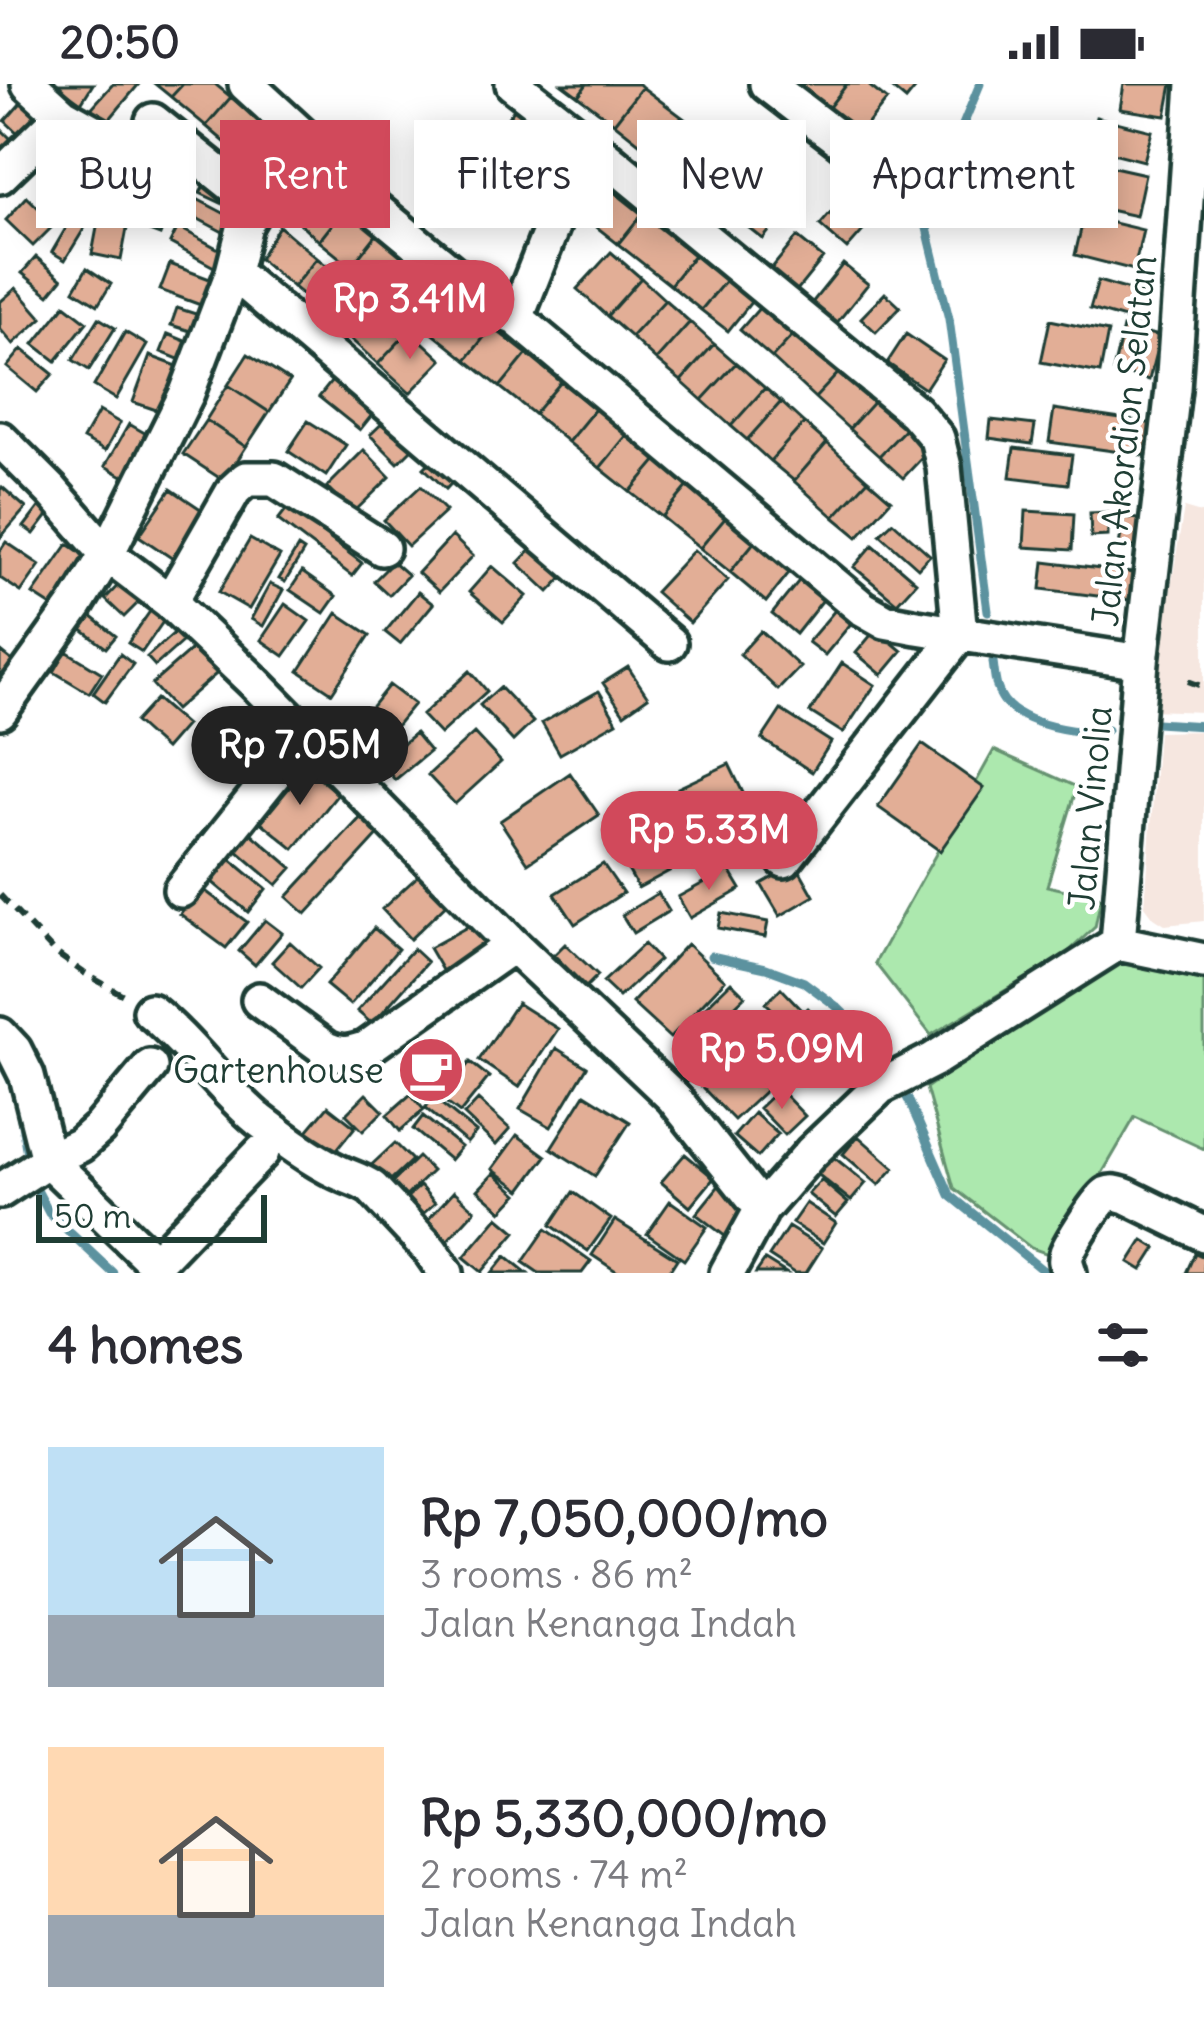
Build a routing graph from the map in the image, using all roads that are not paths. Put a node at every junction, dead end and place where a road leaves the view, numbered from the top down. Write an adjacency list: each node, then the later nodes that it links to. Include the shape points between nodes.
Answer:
1 (29, 84): 6 (street)
2 (246, 84): 15 (street, via 321,153 329,171)
3 (513, 84): 8 (street)
4 (766, 84): 9 (street)
5 (1194, 84): 16 (street, Jalan Akordion Selatan)
6 (63, 115): 7 (street); 12 (street)
7 (72, 120)
8 (560, 120)
9 (830, 133)
10 (196, 156): 14 (street, via 250,204)
11 (613, 162): 21 (street, via 937,438)
12 (0, 176)
13 (552, 228): 15 (street)
14 (232, 272): 19 (street, via 187,393); 22 (street)
15 (516, 319): 21 (street, via 862,608 885,621)
16 (1188, 396): 23 (street, Jalan Akordion Selatan)
17 (0, 439): 19 (street)
18 (382, 548): 20 (street, via 274,479 246,479)
19 (107, 554): 20 (street); 24 (street)
20 (170, 602): 25 (street)
21 (960, 634): 23 (street); 26 (street)
22 (669, 643)
23 (1141, 662): 28 (street, Jalan Vinolia)
24 (0, 711)
25 (307, 737): 27 (street); 29 (street)
26 (784, 860)
27 (181, 890)
28 (1118, 943): 30 (street); 38 (street, Jalan Vinolia, via 880,1087)
29 (513, 945): 31 (street, via 351,1054 326,1049); 38 (street, via 673,1097)
30 (1204, 962)
31 (259, 1000)
32 (150, 1011): 41 (street, via 260,1120 372,1188)
33 (0, 1035): 36 (street, via 27,1076)
34 (150, 1067): 36 (street, via 99,1128)
35 (262, 1152): 40 (street)
36 (47, 1160): 37 (street); 40 (street)
37 (0, 1191)
38 (762, 1209): 42 (street, Jalan Vinolia)
39 (1204, 1234): 43 (street, via 1107,1194 1068,1253)
40 (150, 1268)
41 (446, 1273)
42 (727, 1273)
43 (1070, 1273)

